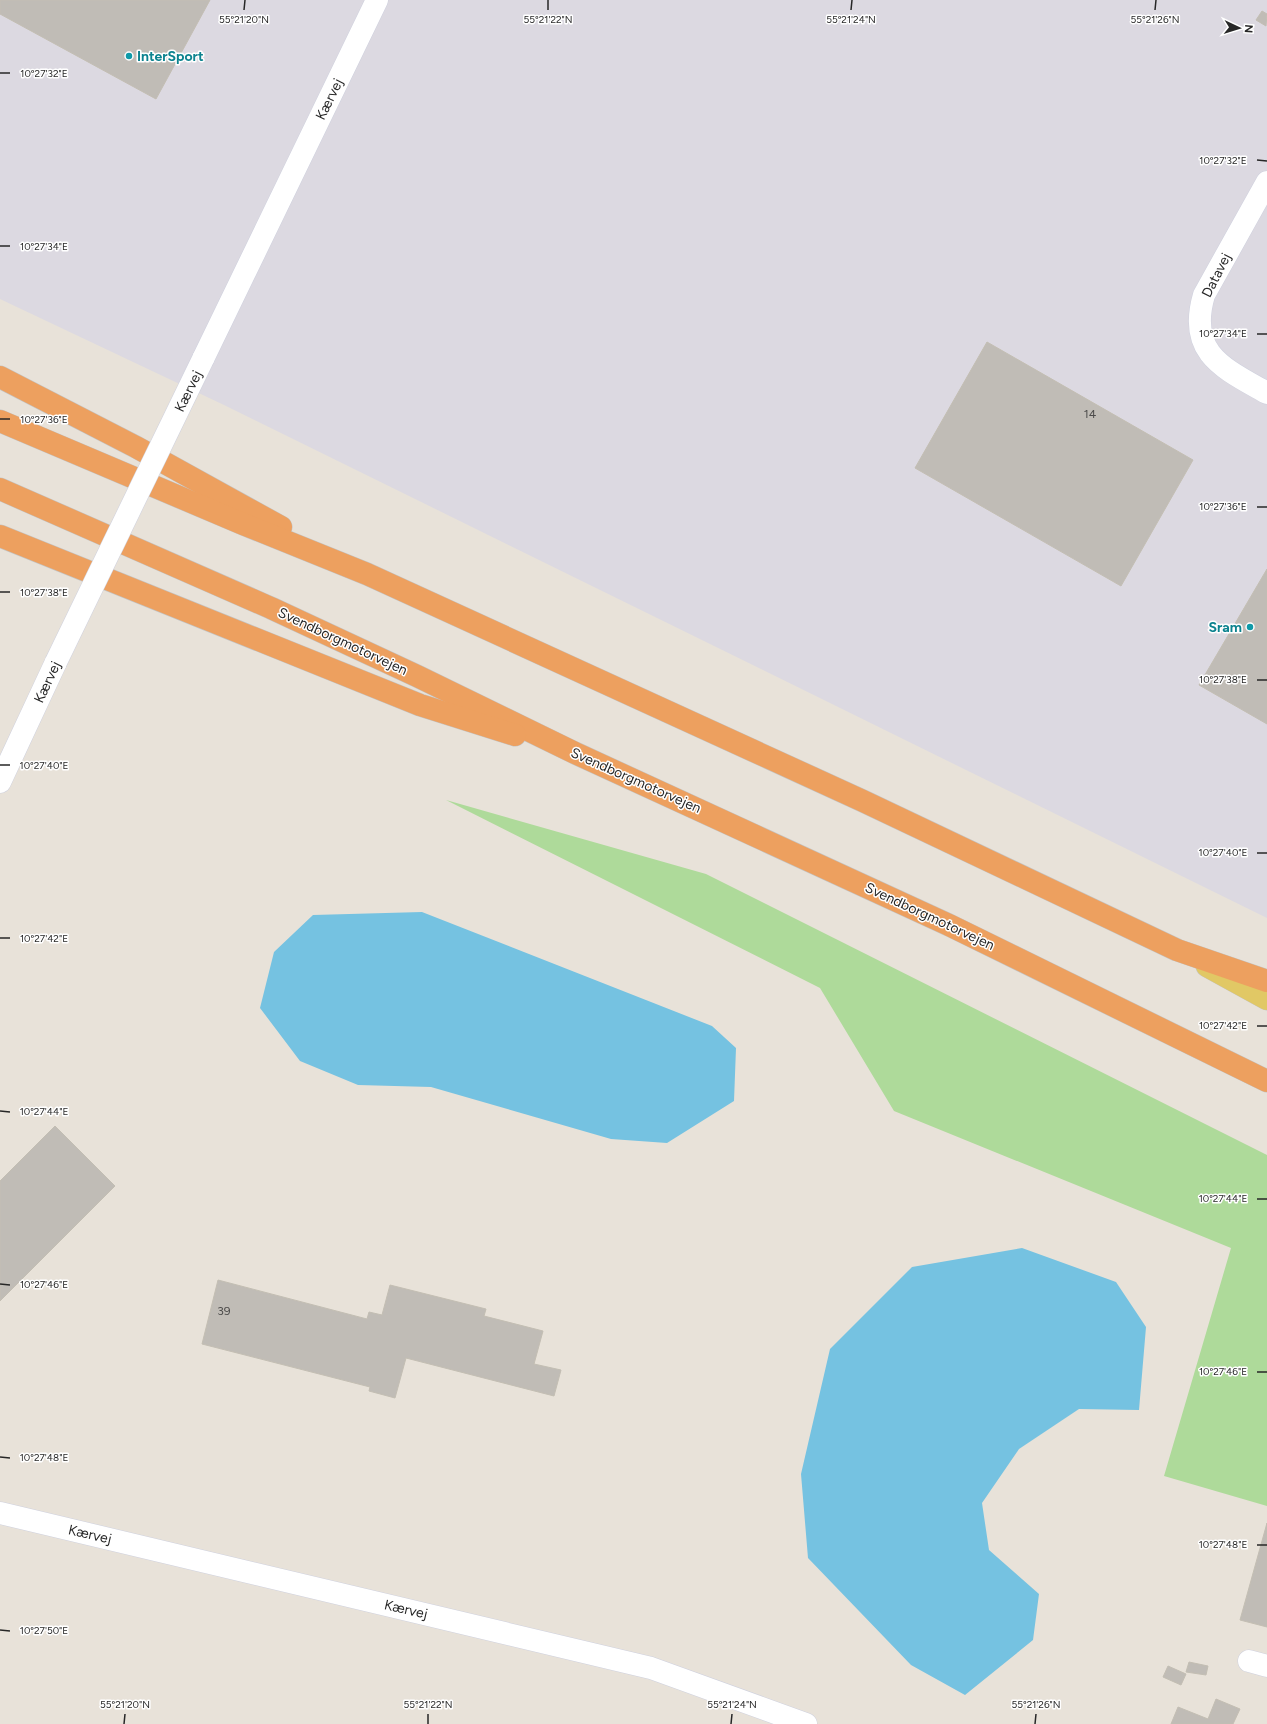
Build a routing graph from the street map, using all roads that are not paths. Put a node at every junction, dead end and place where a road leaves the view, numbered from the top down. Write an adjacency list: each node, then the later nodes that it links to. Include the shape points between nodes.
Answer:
1 (377, 0): 10 (street, Kærvej, bridge)
2 (1267, 182): 4 (street, Datavej, via 1204,294 1200,309 1200,326 1205,345 1216,362)
3 (0, 377): 8 (highway, via 136,447)
4 (1267, 393)
5 (0, 421): 8 (highway)
6 (0, 489): 9 (highway, Svendborgmotorvejen, via 271,608)
7 (0, 536): 9 (highway, via 420,705)
8 (366, 574): 11 (highway, via 842,791)
9 (575, 753): 14 (highway, Svendborgmotorvejen, via 949,924)
10 (0, 782)
11 (1177, 950): 12 (highway); 13 (main road)
12 (1267, 981)
13 (1267, 999)
14 (1267, 1081)
15 (0, 1513): 16 (street, Kærvej, via 651,1668)
16 (806, 1724)

